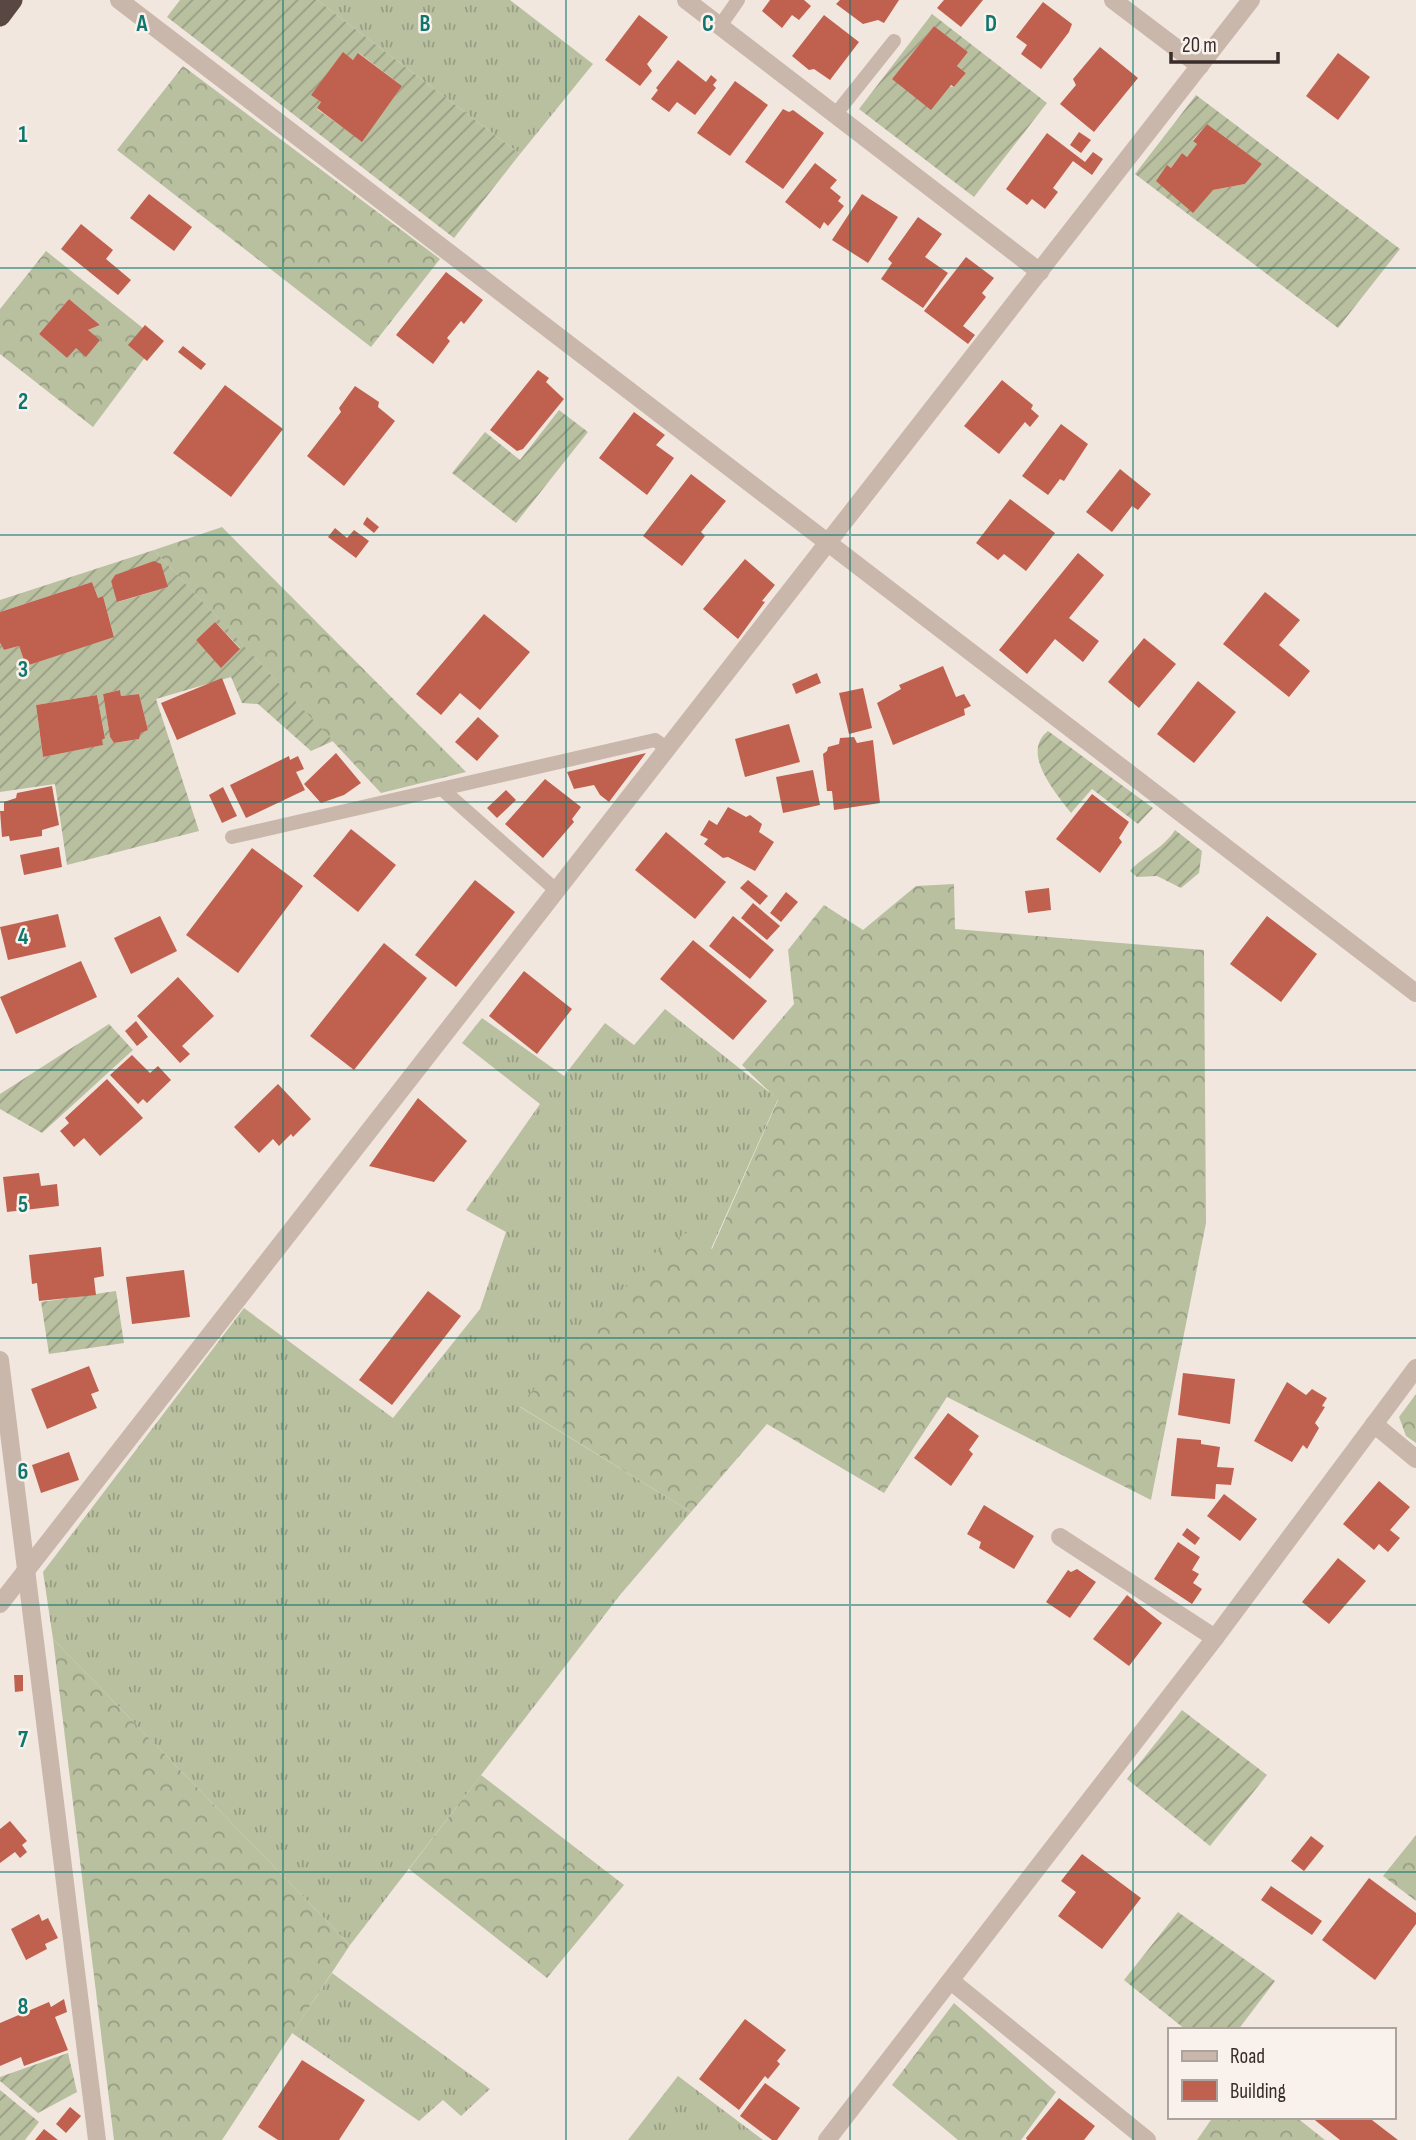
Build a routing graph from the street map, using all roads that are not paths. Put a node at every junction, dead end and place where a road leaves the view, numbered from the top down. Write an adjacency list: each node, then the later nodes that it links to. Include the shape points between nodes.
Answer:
1 (12, 0): 7 (highway)
2 (119, 0): 13 (street)
3 (685, 0): 8 (street)
4 (738, 0): 8 (lane)
5 (1113, 0): 10 (street)
6 (1251, 0): 10 (street)
7 (0, 16)
8 (720, 26): 11 (street)
9 (894, 41): 11 (lane)
10 (1200, 66): 12 (street)
11 (835, 115): 12 (street)
12 (1040, 272): 13 (street)
13 (828, 543): 14 (street); 18 (street)
14 (668, 749): 15 (lane, via 656,740); 17 (street)
15 (443, 790): 16 (lane); 17 (lane)
16 (232, 837)
17 (557, 891): 24 (street)
18 (1416, 993)
19 (0, 1360): 24 (street)
20 (1416, 1368): 21 (street)
21 (1374, 1424): 22 (street); 26 (street)
22 (1416, 1459)
23 (1060, 1537): 26 (street)
24 (26, 1569): 25 (street); 28 (street)
25 (0, 1604)
26 (1215, 1638): 27 (street)
27 (951, 1981): 29 (street); 30 (street)
28 (97, 2140)
29 (827, 2140)
30 (1147, 2140)

